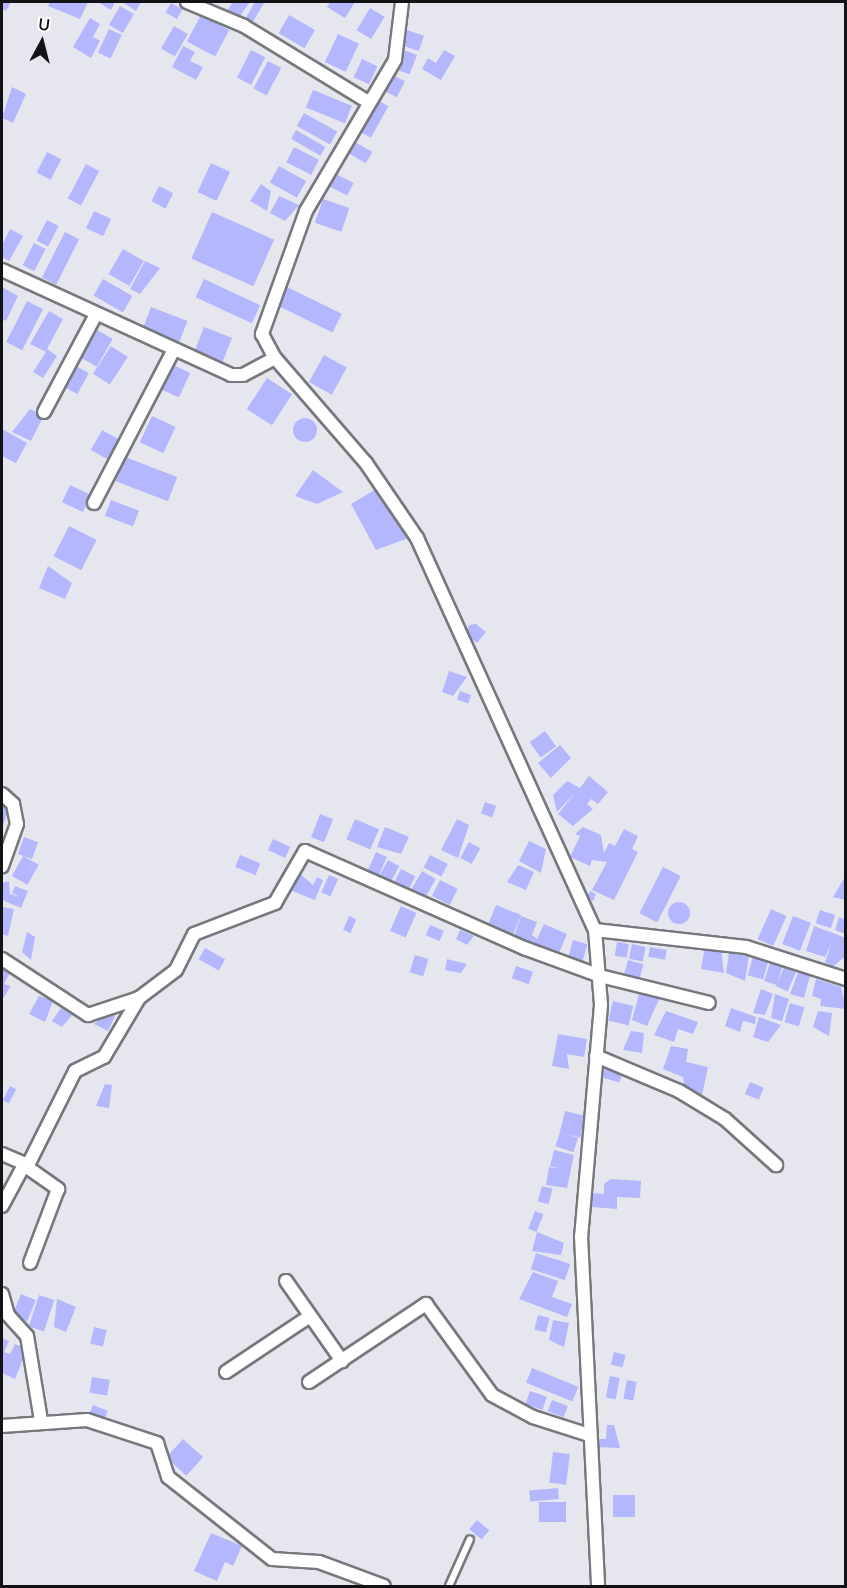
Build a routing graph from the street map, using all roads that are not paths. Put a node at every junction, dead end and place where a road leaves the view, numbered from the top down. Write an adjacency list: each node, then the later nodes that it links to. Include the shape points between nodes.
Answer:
1 (192, 2): 3 (street, via 244,27)
2 (402, 2): 3 (street, via 395,60)
3 (367, 101): 7 (street, via 306,211 266,314 262,334)
4 (2, 270): 5 (street)
5 (95, 316): 6 (street); 8 (street)
6 (173, 351): 7 (street, via 237,376); 9 (street)
7 (274, 358): 12 (street, via 366,463 417,538)
8 (44, 412)
9 (94, 504)
10 (2, 794): 11 (street, via 13,804 17,824)
11 (2, 866)
12 (595, 930): 14 (street); 15 (street, via 746,947)
13 (2, 959): 16 (street, via 88,1015)
14 (600, 976): 16 (street, via 478,931 332,859 305,851 279,900 198,930 176,970); 17 (street); 18 (street)
15 (846, 979)
16 (139, 998): 20 (street, via 104,1057 75,1071 31,1162)
17 (709, 1003)
18 (596, 1056): 21 (street, via 679,1091 724,1119); 32 (street, via 581,1236)
19 (2, 1154): 20 (street)
20 (24, 1165): 22 (street); 23 (street, via 59,1193)
21 (776, 1165)
22 (2, 1206)
23 (30, 1263)
24 (286, 1281): 26 (street)
25 (2, 1294): 30 (street, via 8,1315 27,1336)
26 (310, 1316): 27 (street); 28 (street)
27 (342, 1361): 29 (street); 32 (street, via 426,1304 492,1395 533,1418)
28 (226, 1372)
29 (309, 1382)
30 (41, 1421): 31 (street); 34 (street, via 87,1420 157,1443 168,1477 272,1559 319,1562)
31 (2, 1426)
32 (589, 1435): 36 (street)
33 (470, 1539): 35 (lane)
34 (384, 1587)
35 (449, 1587)
36 (598, 1587)

